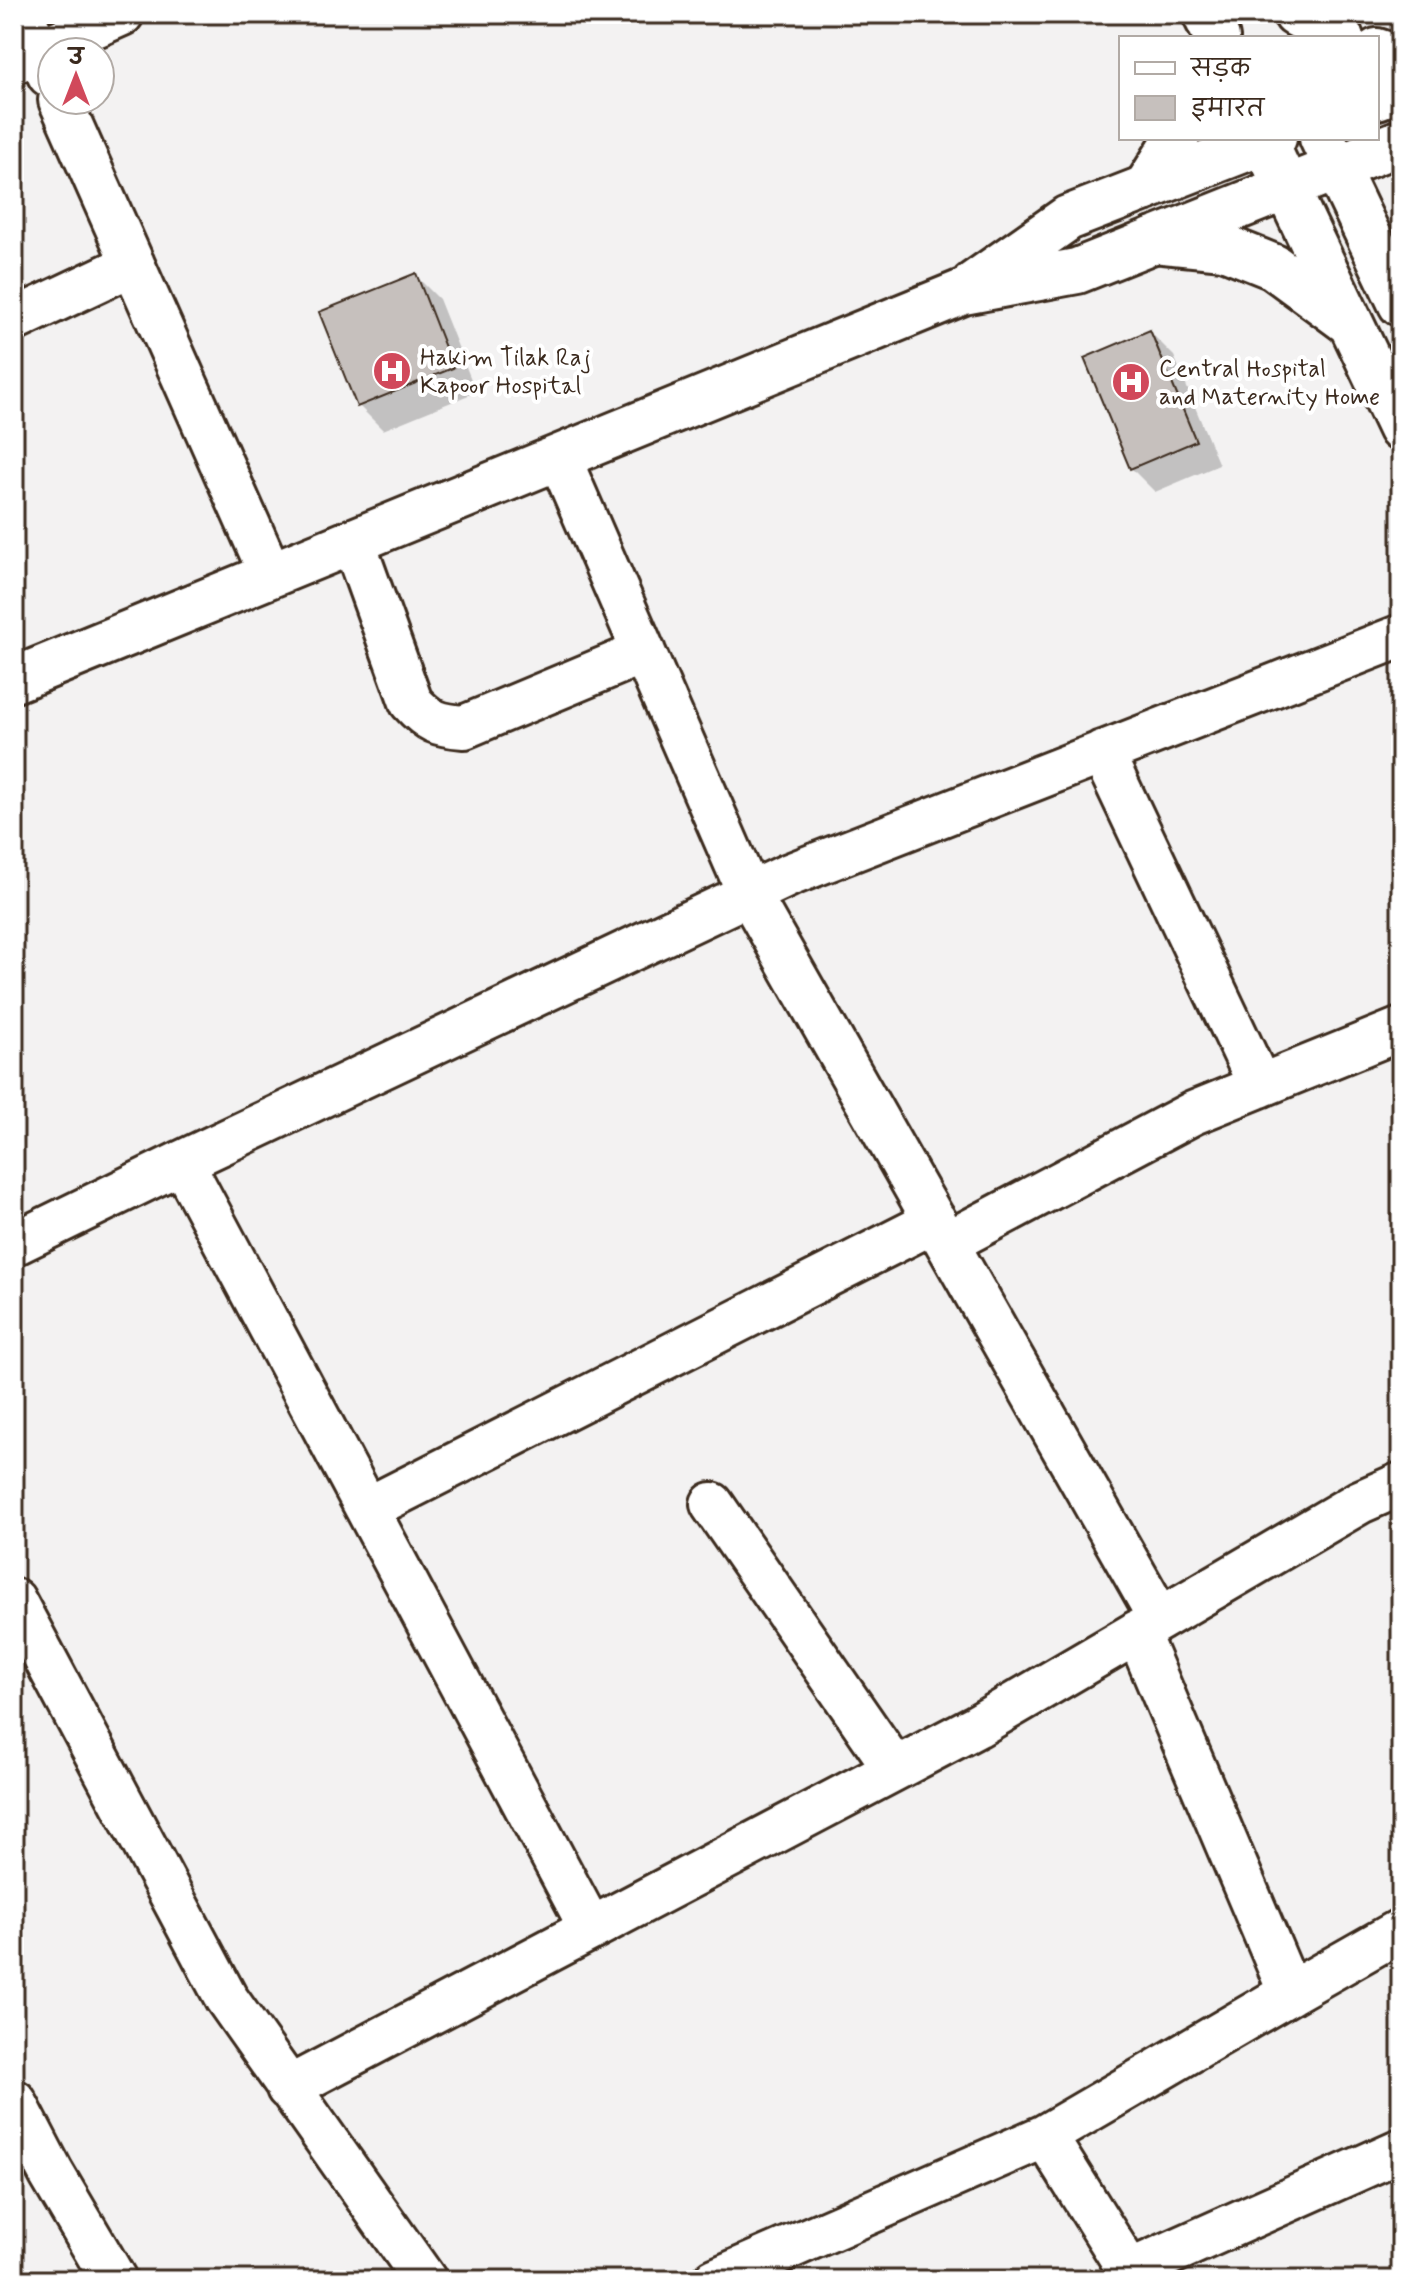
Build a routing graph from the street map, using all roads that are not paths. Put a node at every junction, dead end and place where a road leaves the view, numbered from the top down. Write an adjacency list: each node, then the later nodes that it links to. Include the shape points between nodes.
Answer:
1 (122, 14): 9 (street)
2 (1204, 14): 5 (main road); 6 (main road)
3 (1265, 14): 7 (main road)
4 (1296, 14): 8 (main road)
5 (1200, 36)
6 (1216, 36)
7 (1275, 36)
8 (1337, 36)
9 (32, 52)
10 (1379, 52): 11 (main road)
11 (1401, 59)
12 (1401, 88): 13 (main road)
13 (1379, 96)
14 (67, 116): 23 (street)
15 (1176, 140): 21 (main road)
16 (1265, 140): 21 (main road)
17 (1267, 140): 20 (main road)
18 (1401, 142): 19 (main road)
19 (1329, 153): 20 (main road); 25 (main road)
20 (1287, 187): 22 (main road); 27 (main road)
21 (1146, 188): 24 (main road, via 1068,218)
22 (1154, 240): 24 (main road, via 1077,271); 27 (main road, via 1224,247 1274,267)
23 (133, 264): 26 (street); 31 (street)
24 (963, 292): 29 (main road)
25 (1401, 302)
26 (14, 320)
27 (1351, 324): 28 (main road)
28 (1401, 429)
29 (559, 457): 30 (main road); 33 (street)
30 (353, 541): 31 (main road); 33 (street, via 411,702 426,718 444,726 464,727)
31 (271, 575): 34 (main road)
32 (1401, 636): 35 (street)
33 (644, 652): 36 (street)
34 (14, 680)
35 (1102, 752): 36 (street); 38 (street)
36 (749, 894): 39 (street); 40 (street)
37 (1401, 1029): 38 (street)
38 (1260, 1086): 40 (street)
39 (182, 1162): 41 (street); 44 (street)
40 (941, 1232): 44 (street); 46 (street)
41 (14, 1244)
42 (1401, 1484): 46 (street, via 1360,1502)
43 (712, 1504): 47 (street)
44 (367, 1509): 48 (street)
45 (14, 1600): 51 (street, via 226,1998)
46 (1149, 1626): 47 (street); 50 (street)
47 (895, 1769): 48 (street)
48 (591, 1929): 51 (street)
49 (1401, 1930): 50 (street)
50 (1290, 1993): 53 (street)
51 (288, 2088): 57 (street)
52 (14, 2102): 56 (main road)
53 (1045, 2136): 55 (street); 58 (street)
54 (1401, 2150): 55 (street)
55 (1133, 2276)
56 (114, 2280)
57 (425, 2280)
58 (715, 2280)

